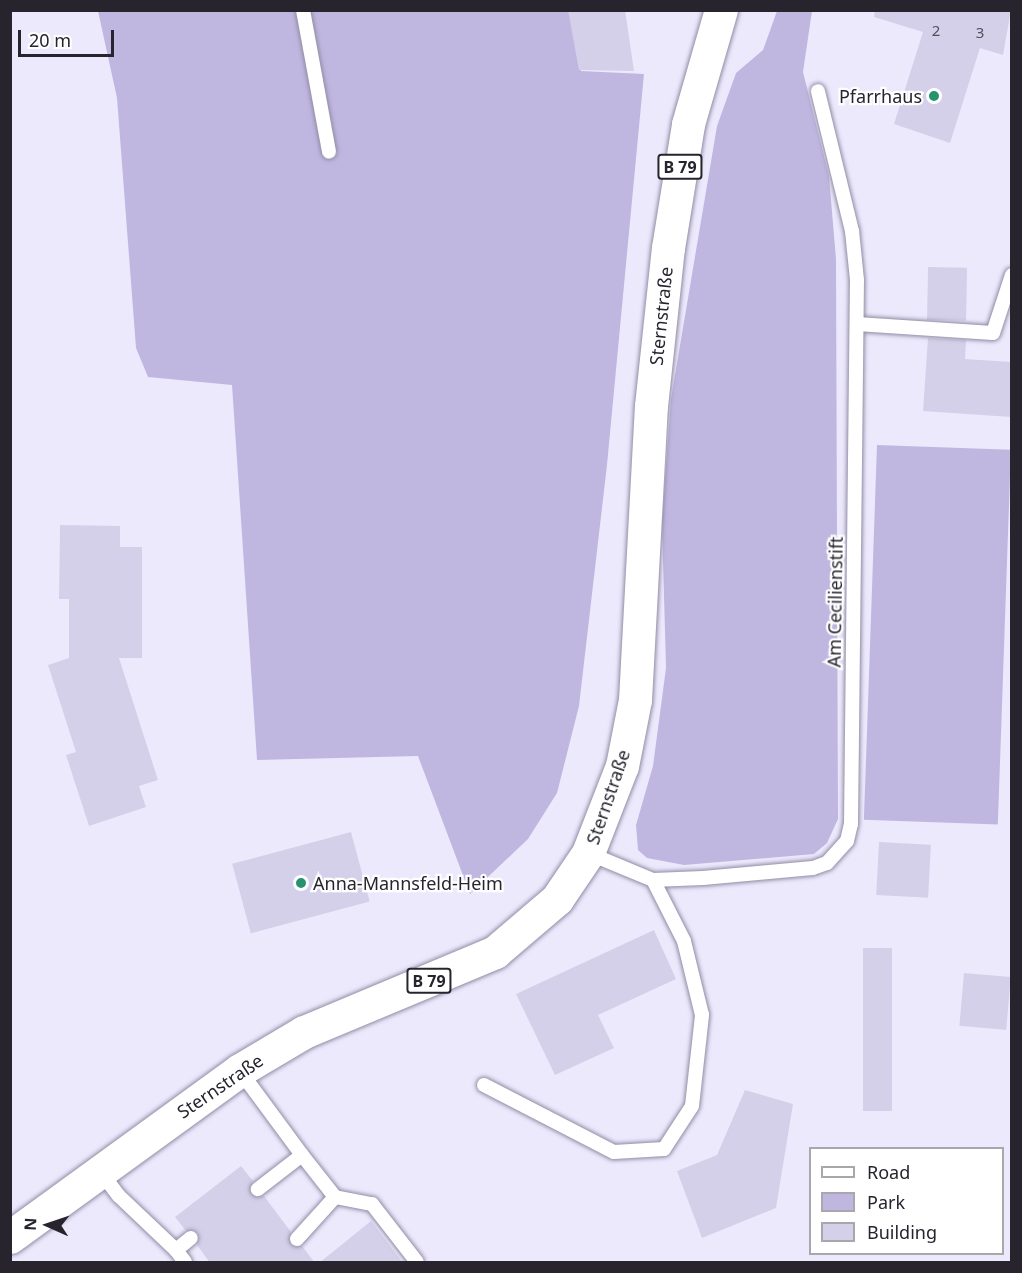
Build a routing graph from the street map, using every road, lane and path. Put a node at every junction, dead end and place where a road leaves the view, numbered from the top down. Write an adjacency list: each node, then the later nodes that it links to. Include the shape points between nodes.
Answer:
1 (303, 10): 4 (lane)
2 (721, 10): 7 (main road, Sternstraße / B 79, via 688,124 668,248 651,406 635,700 622,766)
3 (818, 91): 6 (lane, Am Cecilienstift, via 852,231)
4 (329, 152)
5 (1011, 275): 6 (lane, via 993,333)
6 (857, 324): 8 (lane, Am Cecilienstift, via 851,824 847,841 827,863 813,868)
7 (588, 853): 8 (lane, Am Cecilienstift); 9 (main road, Sternstraße / B 79, via 557,899 495,952 304,1032)
8 (653, 880): 10 (lane, via 684,941 702,1015 692,1106 664,1149 614,1152)
9 (240, 1070): 11 (lane); 12 (main road, Sternstraße / B 79)
10 (484, 1085)
11 (302, 1155): 13 (lane); 14 (lane)
12 (100, 1171): 15 (main road, Sternstraße / B 79); 18 (lane, via 119,1196)
13 (258, 1188)
14 (334, 1197): 17 (lane); 20 (lane, via 372,1204)
15 (10, 1237)
16 (192, 1238): 18 (lane)
17 (297, 1239)
18 (176, 1250): 19 (lane)
19 (185, 1263)
20 (417, 1263)

